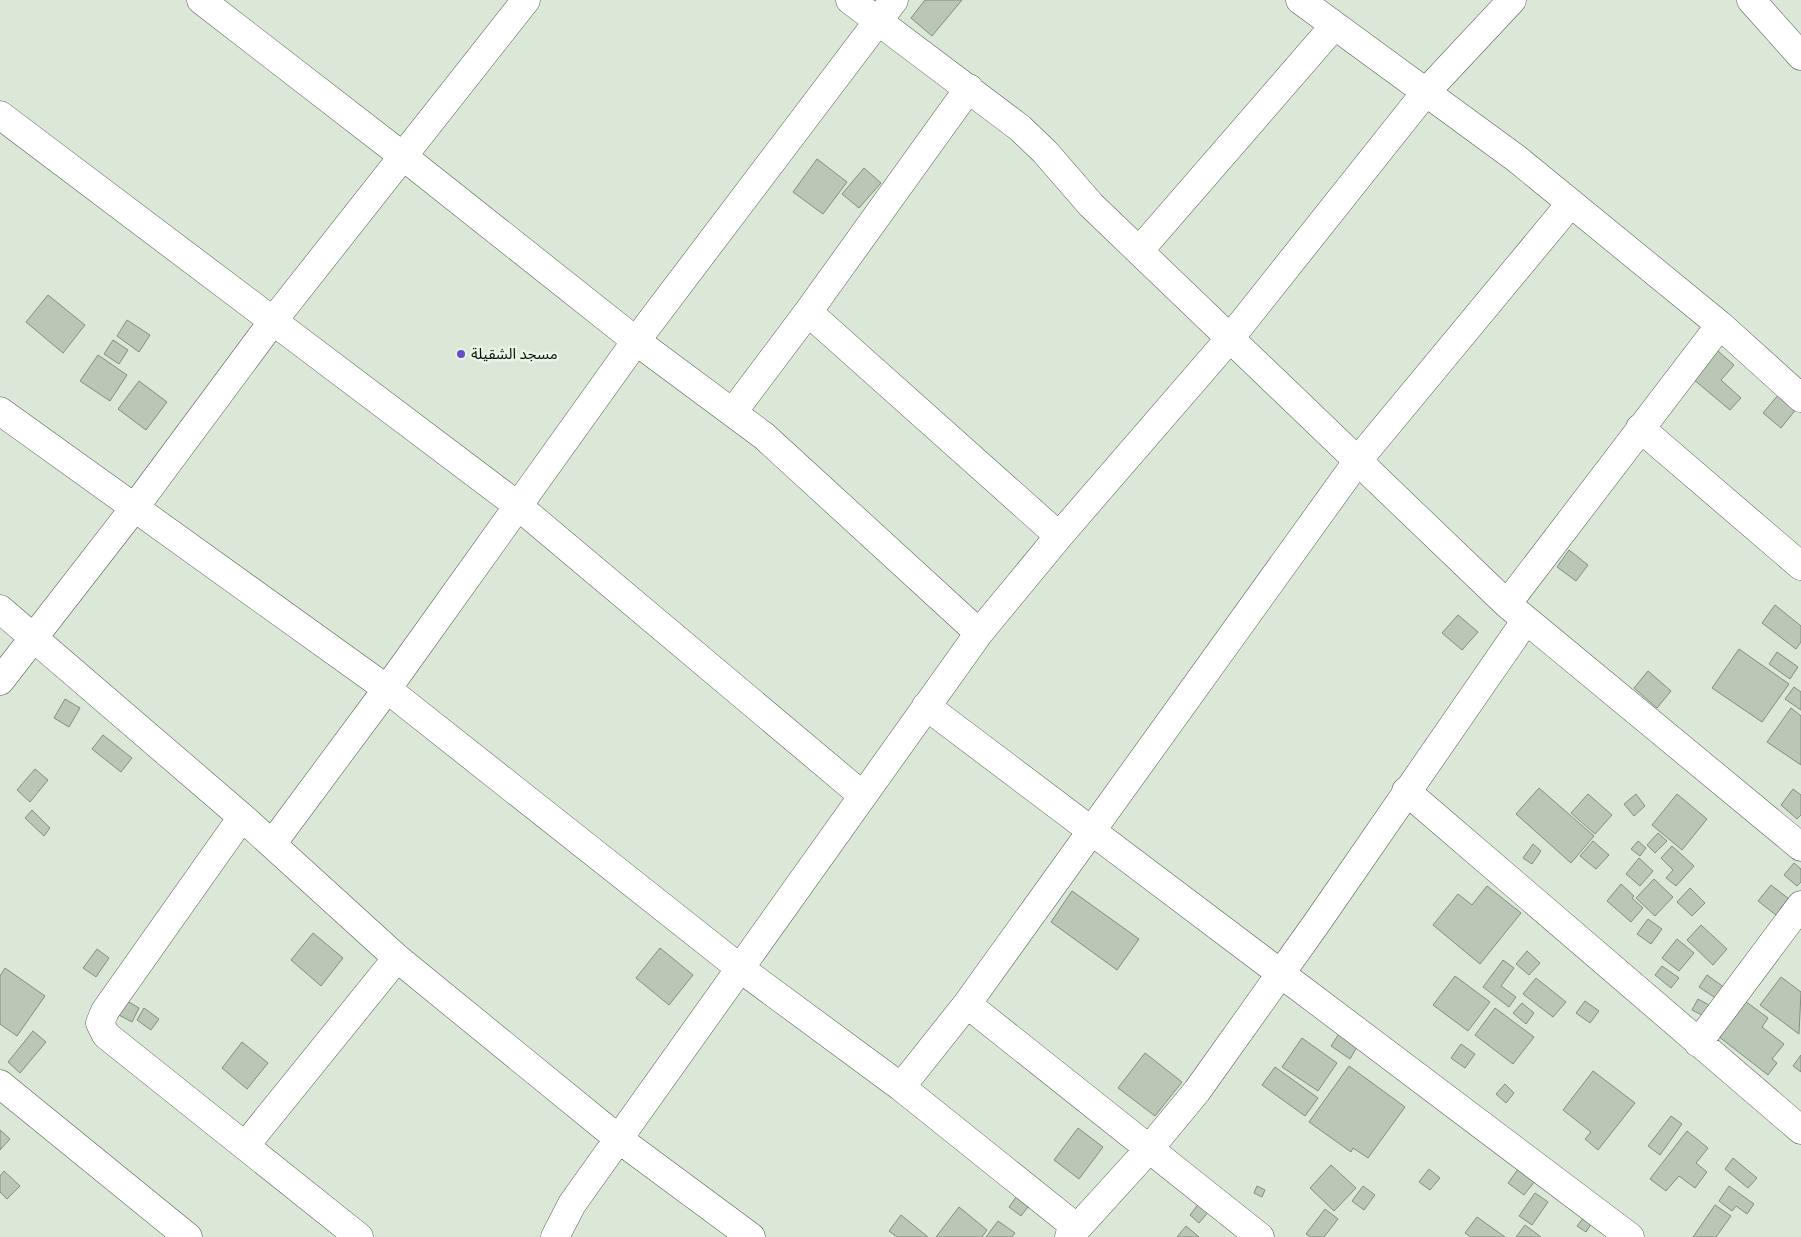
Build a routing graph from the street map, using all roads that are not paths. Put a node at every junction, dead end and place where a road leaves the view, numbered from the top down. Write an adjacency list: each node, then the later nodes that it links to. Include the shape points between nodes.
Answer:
1 (201, 0): 13 (street)
2 (850, 0): 7 (street)
3 (1300, 0): 8 (street)
4 (1512, 0): 11 (street)
5 (1750, 0): 9 (street)
6 (519, 2): 13 (street)
7 (885, 10): 10 (street); 20 (street)
8 (1334, 26): 11 (street); 15 (street)
9 (1801, 56)
10 (969, 88): 15 (street, via 1039,146 1091,205); 16 (street)
11 (1425, 93): 14 (street); 19 (street)
12 (0, 115): 17 (street)
13 (404, 157): 17 (street); 20 (street)
14 (1571, 203): 18 (street); 25 (street)
15 (1139, 251): 19 (street)
16 (808, 312): 23 (street); 28 (street)
17 (272, 321): 26 (street); 27 (street)
18 (1720, 325): 21 (street); 24 (street)
19 (1231, 336): 25 (street); 28 (street)
20 (636, 341): 23 (street); 26 (street)
21 (1801, 398)
22 (0, 411): 27 (street)
23 (733, 412): 32 (street, via 795,463)
24 (1640, 428): 29 (street); 31 (street)
25 (1358, 459): 31 (street); 40 (street)
26 (518, 505): 35 (street); 38 (street)
27 (134, 507): 33 (street); 35 (street)
28 (1059, 536): 32 (street)
29 (1801, 566)
30 (0, 609): 33 (street)
31 (1517, 612): 37 (street); 42 (street)
32 (979, 633): 36 (street)
33 (35, 638): 34 (street); 39 (street)
34 (0, 681)
35 (387, 689): 41 (street); 45 (street)
36 (926, 706): 38 (street); 40 (street)
37 (1406, 791): 46 (street); 48 (street)
38 (862, 795): 45 (street)
39 (242, 817): 41 (street); 53 (street, via 100,1023 106,1034)
40 (1091, 830): 46 (street); 47 (street)
41 (272, 844): 44 (street)
42 (1801, 847)
43 (1801, 905): 48 (street)
44 (397, 958): 52 (street); 53 (street)
45 (741, 969): 50 (street); 52 (street)
46 (1282, 973): 54 (street, via 1197,1091); 61 (street)
47 (967, 1004): 50 (street); 54 (street)
48 (1698, 1043): 51 (street)
49 (0, 1084): 56 (street)
50 (901, 1087): 55 (street)
51 (1801, 1130)
52 (620, 1140): 58 (street, via 572,1204); 59 (street)
53 (245, 1146): 57 (street)
54 (1150, 1149): 55 (street); 60 (street)
55 (1073, 1233)
56 (188, 1237)
57 (360, 1237)
58 (555, 1237)
59 (751, 1237)
60 (1260, 1237)
61 (1630, 1237)

